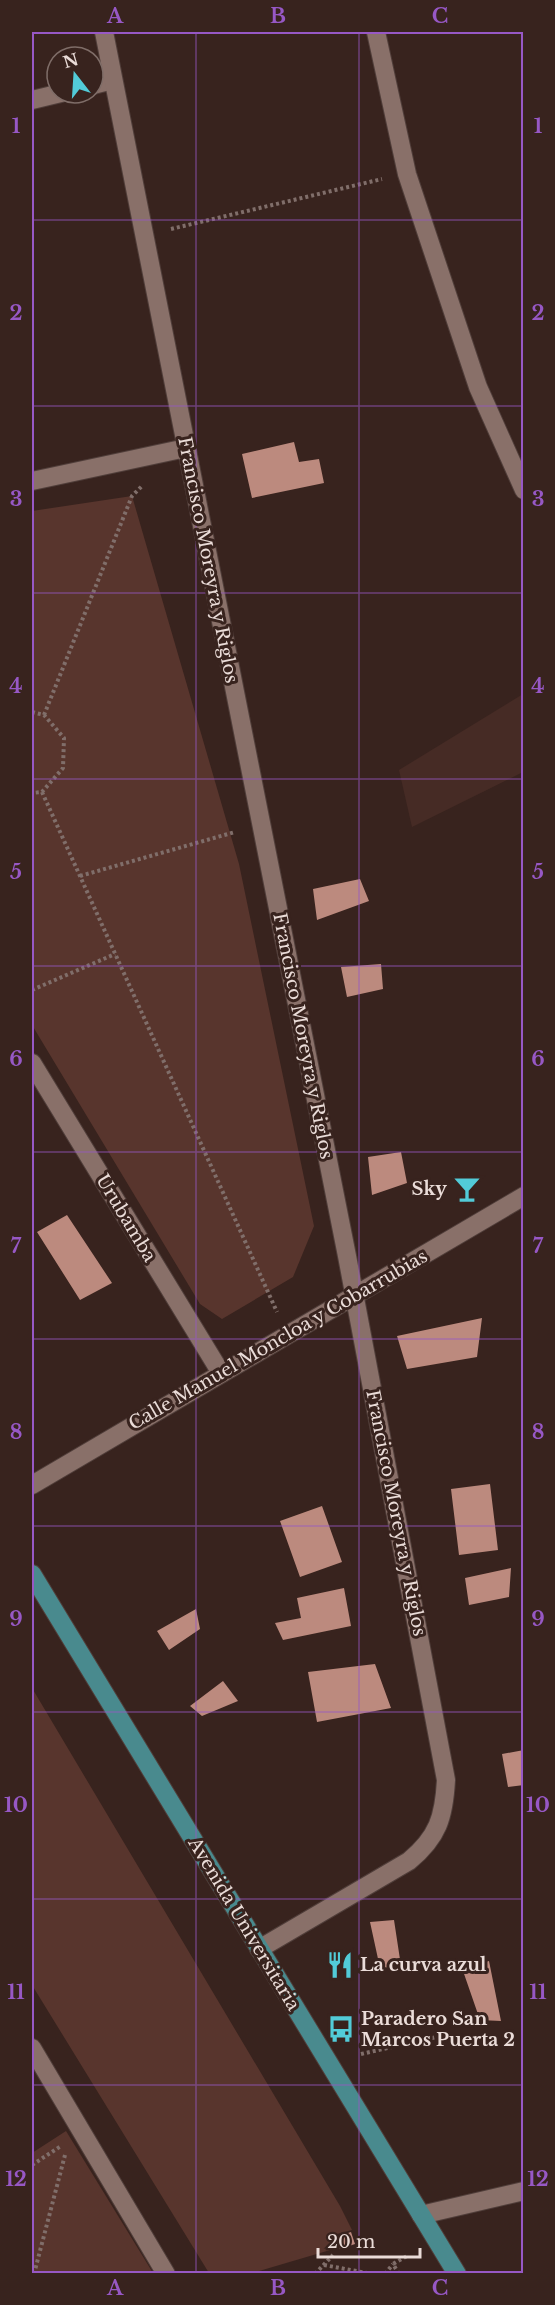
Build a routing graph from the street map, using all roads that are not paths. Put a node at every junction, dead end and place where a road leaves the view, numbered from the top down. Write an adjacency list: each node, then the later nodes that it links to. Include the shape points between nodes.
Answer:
1 (104, 32): 3 (street, Francisco Moreyra y Riglos)
2 (376, 32): 7 (street, via 406,174 478,387)
3 (113, 80): 4 (street); 5 (street, Francisco Moreyra y Riglos)
4 (105, 82)
5 (186, 448): 6 (street); 10 (street, Francisco Moreyra y Riglos)
6 (32, 481)
7 (524, 490)
8 (32, 1063): 11 (street, Urubamba)
9 (524, 1196): 10 (street, Calle Manuel Moncloa y Cobarrubias)
10 (354, 1296): 11 (street, Calle Manuel Moncloa y Cobarrubias); 14 (street, Francisco Moreyra y Riglos, via 444,1767 445,1804 438,1828 421,1852)
11 (221, 1374): 12 (street, Calle Manuel Moncloa y Cobarrubias)
12 (32, 1485)
13 (32, 1574): 14 (main road, Avenida Universitaria)
14 (260, 1949): 17 (main road, Avenida Universitaria)
15 (32, 2048): 18 (street)
16 (524, 2191): 17 (street)
17 (421, 2215): 19 (main road, Avenida Universitaria)
18 (166, 2274)
19 (457, 2274)

